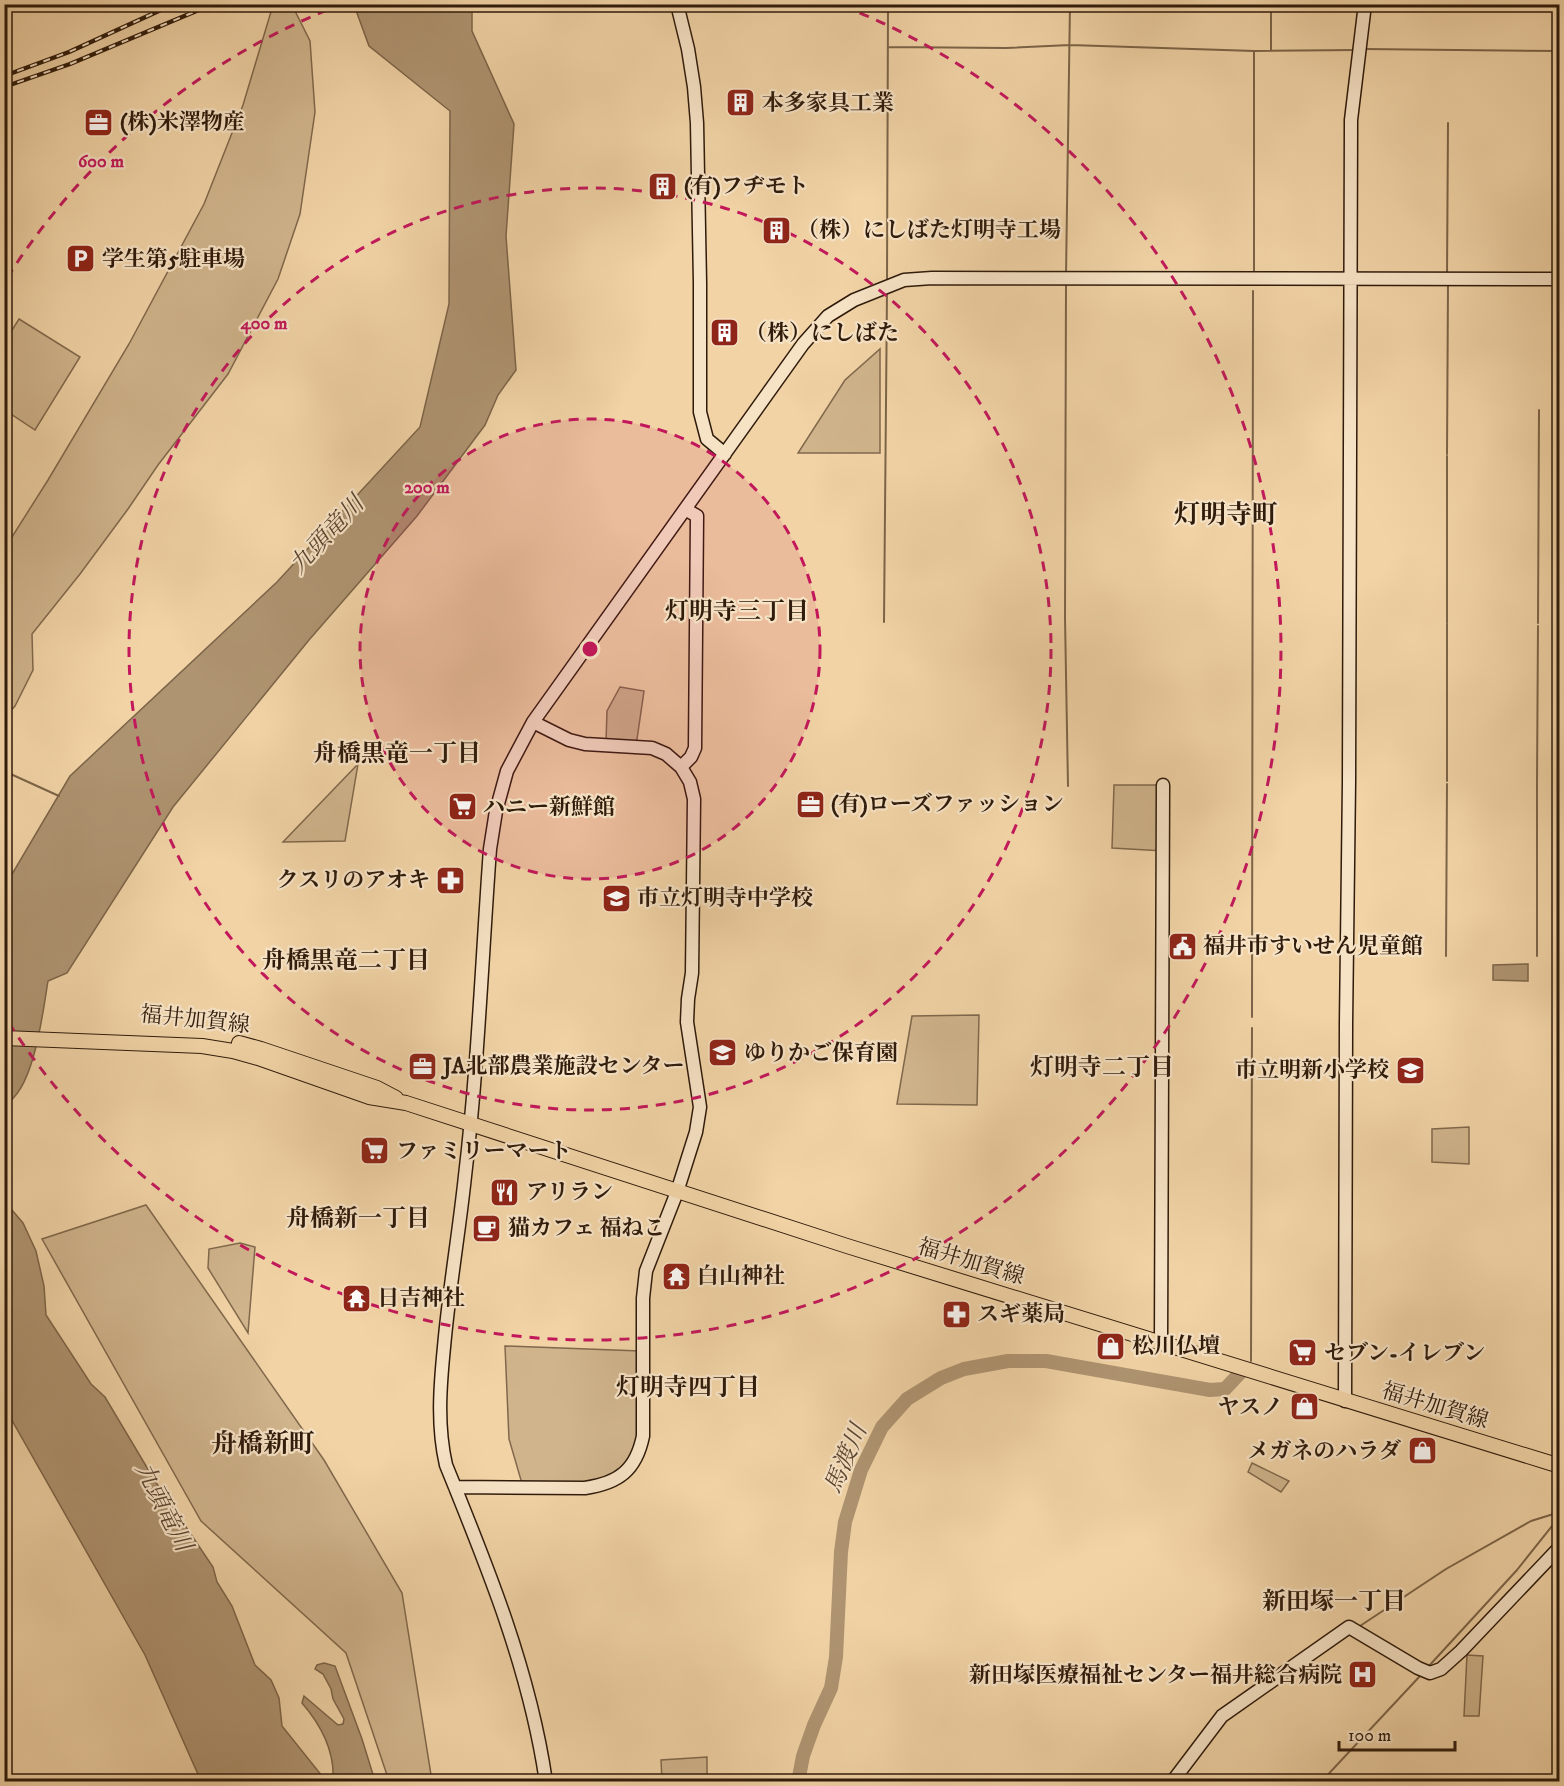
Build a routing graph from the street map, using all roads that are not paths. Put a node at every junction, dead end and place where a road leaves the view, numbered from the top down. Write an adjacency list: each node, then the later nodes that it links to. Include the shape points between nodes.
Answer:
1 (677, 4): 5 (street, via 688,49 697,123 700,412 707,439)
2 (1365, 4): 3 (street, via 1351,120)
3 (1350, 279): 4 (street); 5 (street, via 904,280 828,316 803,344); 16 (street)
4 (1560, 279)
5 (725, 454): 6 (street)
6 (685, 509): 7 (street); 8 (street, via 697,516 695,748)
7 (533, 722): 8 (street, via 585,744 652,748); 13 (street, via 507,771 496,810)
8 (681, 767): 14 (street, via 694,799 692,973 687,1022 700,1107)
9 (1163, 785): 15 (street)
10 (4, 1029): 12 (main road, 福井加賀線, via 197,1036)
11 (4, 1038): 12 (main road, 福井加賀線, via 202,1046)
12 (260, 1053): 13 (main road, 福井加賀線, via 377,1088 406,1103)
13 (471, 1124): 14 (main road, 福井加賀線); 18 (street, via 449,1288 440,1394 443,1451)
14 (677, 1192): 15 (main road, 福井加賀線); 18 (street, via 646,1271 643,1436 640,1449 623,1475 591,1487)
15 (1161, 1343): 16 (main road, 福井加賀線)
16 (1345, 1401): 17 (main road, 福井加賀線)
17 (1560, 1466)
18 (455, 1487): 20 (street, via 521,1664)
19 (1560, 1547): 21 (street, via 1442,1669 1430,1673 1418,1668 1349,1627 1222,1716)
20 (546, 1782)
21 (1172, 1782)

